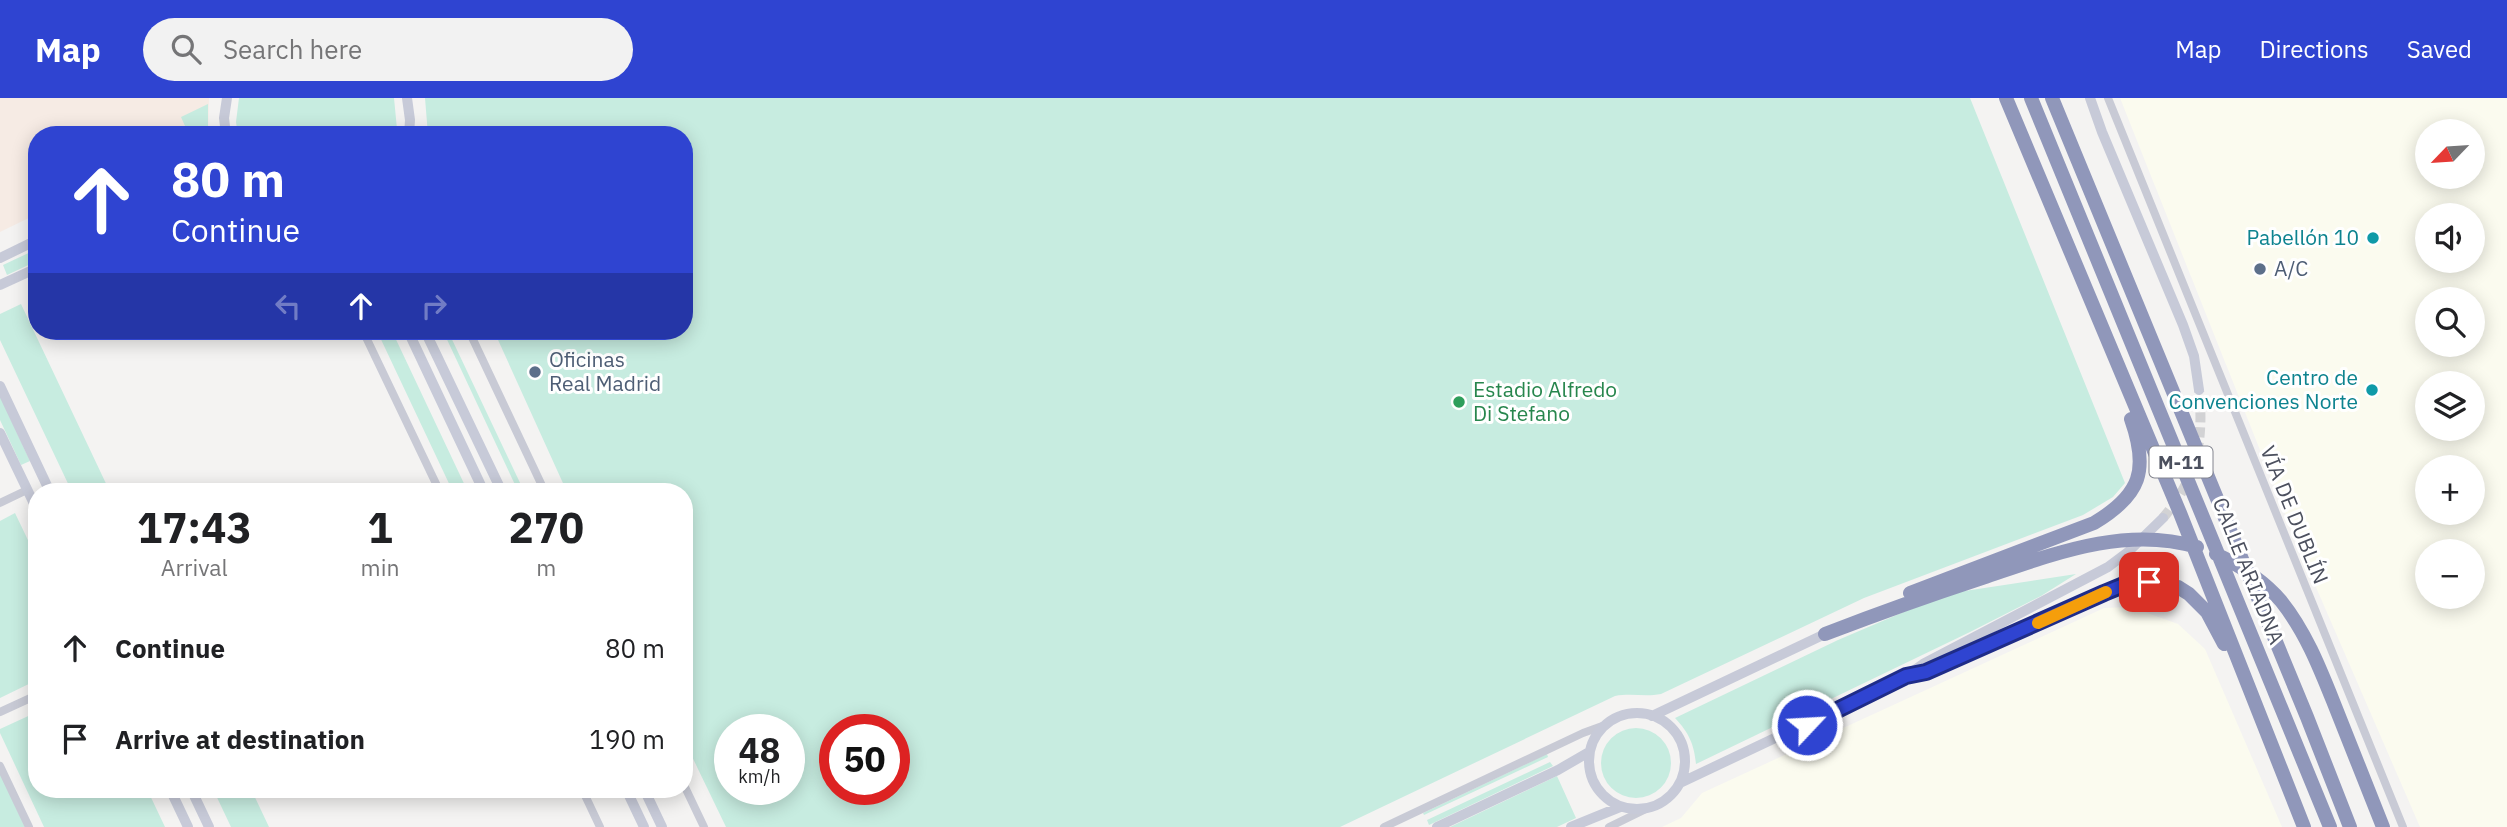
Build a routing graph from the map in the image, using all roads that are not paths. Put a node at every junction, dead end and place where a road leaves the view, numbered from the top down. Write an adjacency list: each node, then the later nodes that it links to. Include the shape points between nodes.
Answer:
1 (228, 98): 8 (street)
2 (407, 98): 9 (street)
3 (2006, 98): 14 (highway)
4 (2031, 98): 60 (highway, CALLE ARIADNA / M-11)
5 (2052, 98): 61 (highway, CALLE ARIADNA / M-11)
6 (2090, 98): 20 (street, via 2183,325)
7 (2108, 98): 63 (street, VÍA DE DUBLÍN)
8 (225, 126)
9 (410, 126)
10 (28, 244): 11 (street)
11 (0, 258)
12 (28, 272): 13 (street)
13 (0, 285)
14 (2088, 295): 30 (highway, via 2136,431 2140,467 2129,495 2094,523 1934,583); 36 (highway)
15 (367, 340): 23 (street)
16 (412, 340): 24 (street)
17 (429, 340): 25 (street)
18 (473, 340): 26 (street)
19 (0, 386): 22 (street)
20 (2199, 390)
21 (0, 433): 27 (street)
22 (46, 483)
23 (436, 483)
24 (480, 483)
25 (498, 483)
26 (541, 483)
27 (27, 490): 28 (street)
28 (0, 503)
29 (2162, 518): 31 (street, via 2108,567)
30 (1825, 634): 34 (street); 62 (highway, via 2079,548 2120,540 2171,541 2214,553 2254,577 2290,614 2318,663)
31 (1906, 676): 36 (highway, via 1926,672 2121,586 2164,583 2189,594 2207,612); 39 (street)
32 (28, 699): 33 (street)
33 (0, 712)
34 (1652, 716): 35 (street, via 1627,714); 39 (street, via 1668,725 1679,739 1685,757)
35 (1605, 725): 37 (street); 55 (street)
36 (2272, 749): 59 (highway)
37 (1589, 752): 46 (street, via 1595,785); 56 (street)
38 (0, 766): 48 (street)
39 (1680, 783): 47 (street, via 1669,797)
40 (174, 798): 49 (street)
41 (195, 798): 50 (street)
42 (586, 798): 51 (street)
43 (630, 798): 52 (street)
44 (648, 798): 53 (street)
45 (690, 798): 54 (street)
46 (1620, 807): 47 (street); 57 (street)
47 (1646, 809): 58 (street)
48 (29, 827)
49 (188, 827)
50 (209, 827)
51 (600, 827)
52 (644, 827)
53 (662, 827)
54 (704, 827)
55 (1384, 827)
56 (1437, 827)
57 (1571, 827)
58 (1609, 827)
59 (2304, 827)
60 (2330, 827)
61 (2350, 827)
62 (2383, 827)
63 (2403, 827)

